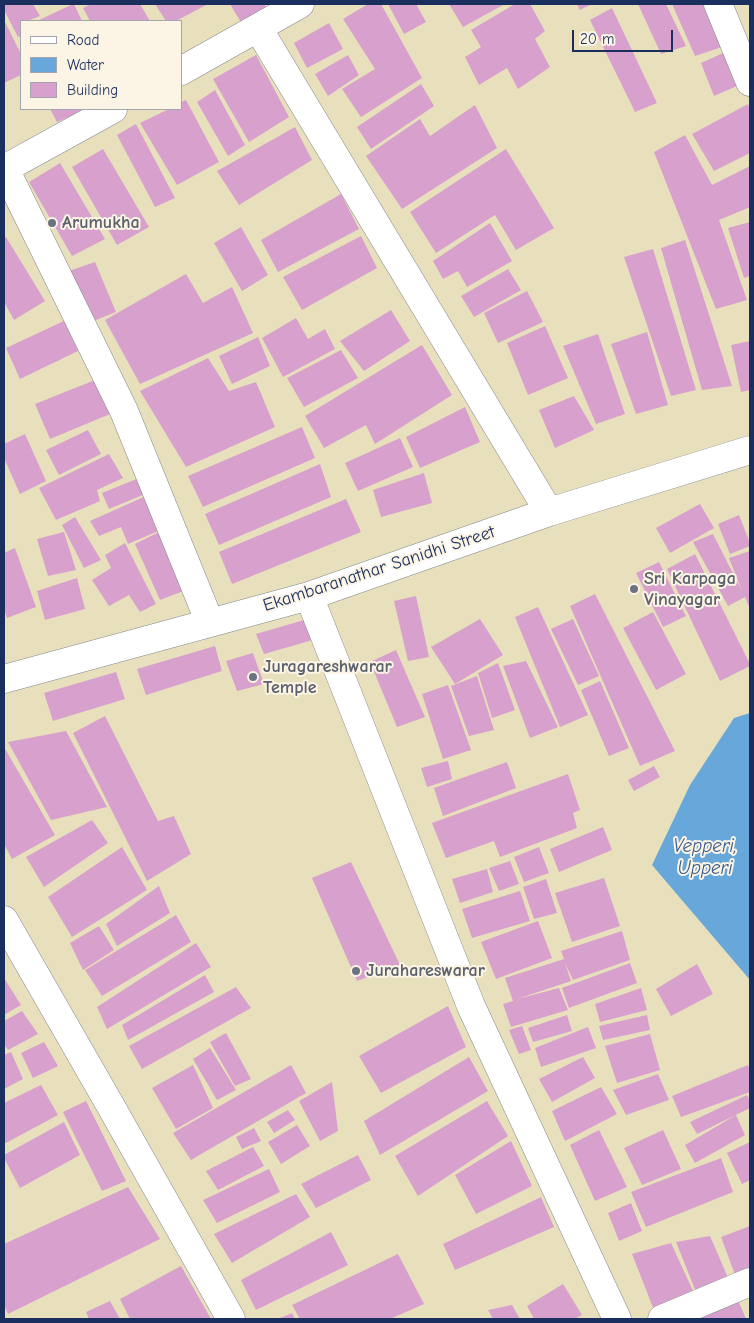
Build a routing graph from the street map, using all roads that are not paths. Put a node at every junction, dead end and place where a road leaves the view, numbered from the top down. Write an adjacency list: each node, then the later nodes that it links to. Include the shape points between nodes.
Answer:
1 (300, 4): 3 (street)
2 (718, 4): 5 (street)
3 (258, 28): 4 (street); 9 (street)
4 (182, 70)
5 (750, 82)
6 (111, 110): 7 (street)
7 (4, 168): 11 (street, via 124,410)
8 (750, 450): 9 (street, Ekambaranathar Sanidhi Street)
9 (549, 512): 10 (street, Ekambaranathar Sanidhi Street)
10 (309, 596): 11 (street, Ekambaranathar Sanidhi Street); 16 (street, via 471,1006)
11 (210, 623): 12 (street, Ekambaranathar Sanidhi Street)
12 (4, 679)
13 (4, 920): 15 (street)
14 (750, 1282): 17 (street)
15 (230, 1319)
16 (617, 1319)
17 (662, 1319)

